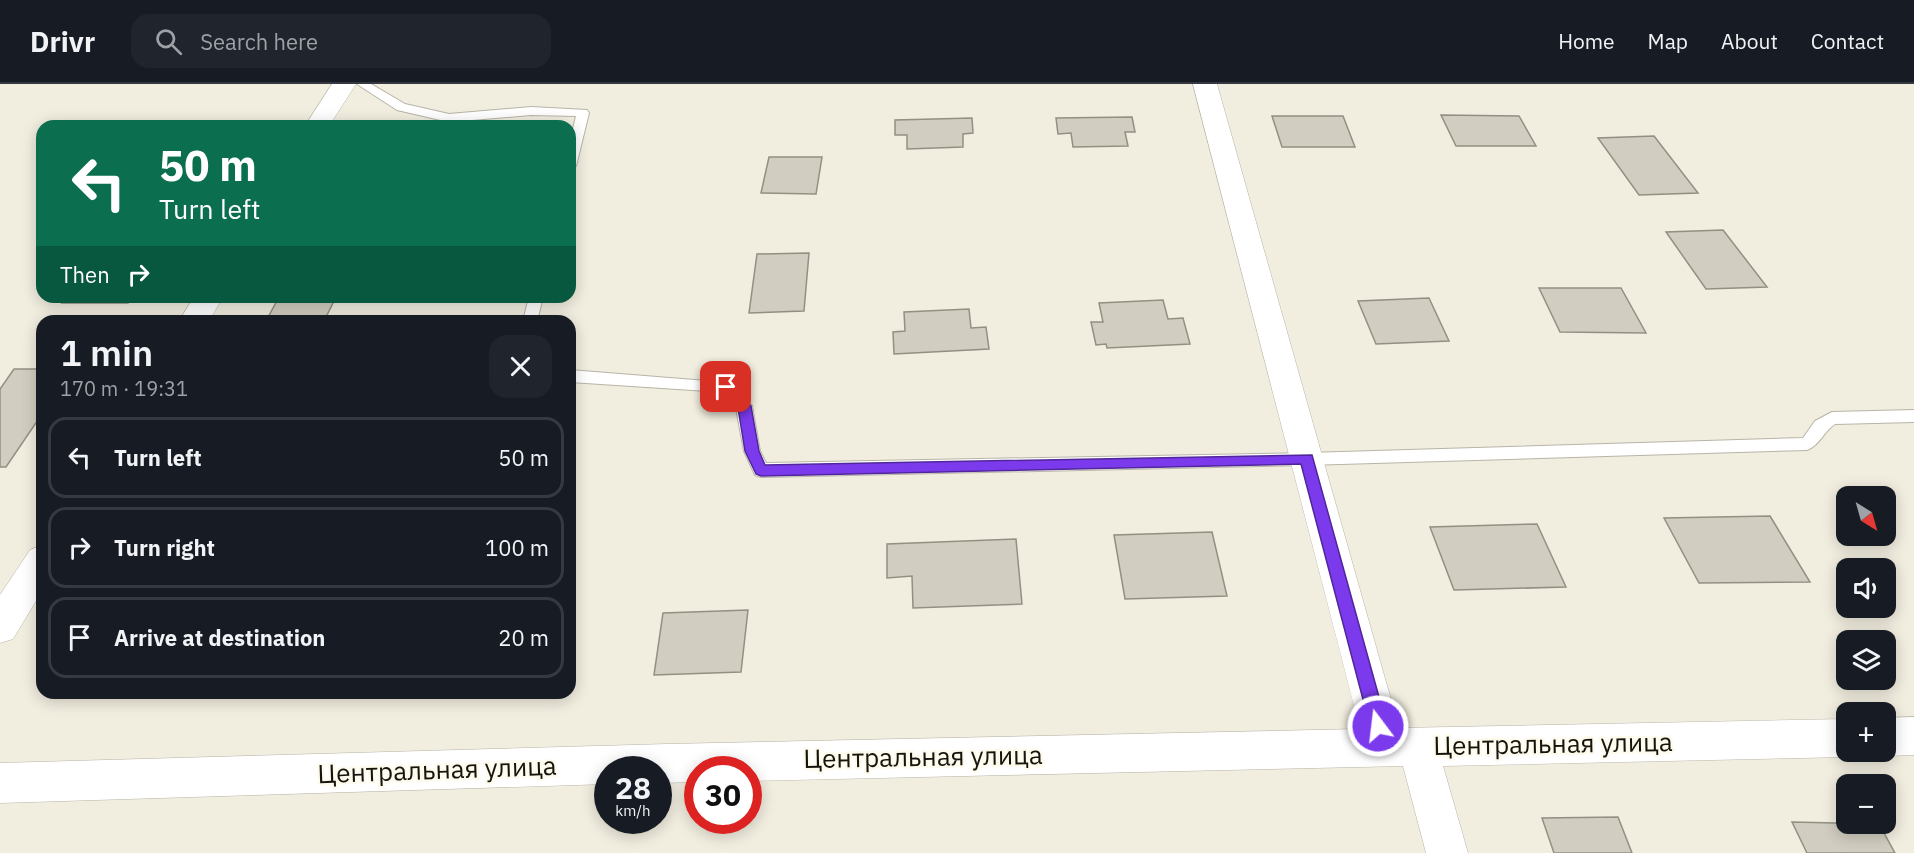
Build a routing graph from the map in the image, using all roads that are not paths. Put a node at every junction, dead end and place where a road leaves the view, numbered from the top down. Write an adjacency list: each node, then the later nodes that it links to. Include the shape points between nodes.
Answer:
1 (344, 84): 4 (street)
2 (363, 84): 5 (lane, via 401,107 450,118 531,111 584,113)
3 (1204, 84): 8 (street)
4 (321, 120)
5 (576, 143)
6 (576, 375): 8 (lane, via 726,387 744,406 752,451 761,470)
7 (1914, 416): 8 (lane, via 1832,418 1821,425 1807,444)
8 (1307, 459): 14 (street)
9 (36, 570): 10 (street)
10 (0, 627)
11 (1914, 736): 12 (street)
12 (1896, 737)
13 (1836, 738): 14 (street, Центральная улица)
14 (1401, 748): 15 (street, Центральная улица, via 667,762); 16 (street)
15 (0, 783)
16 (1447, 853)

